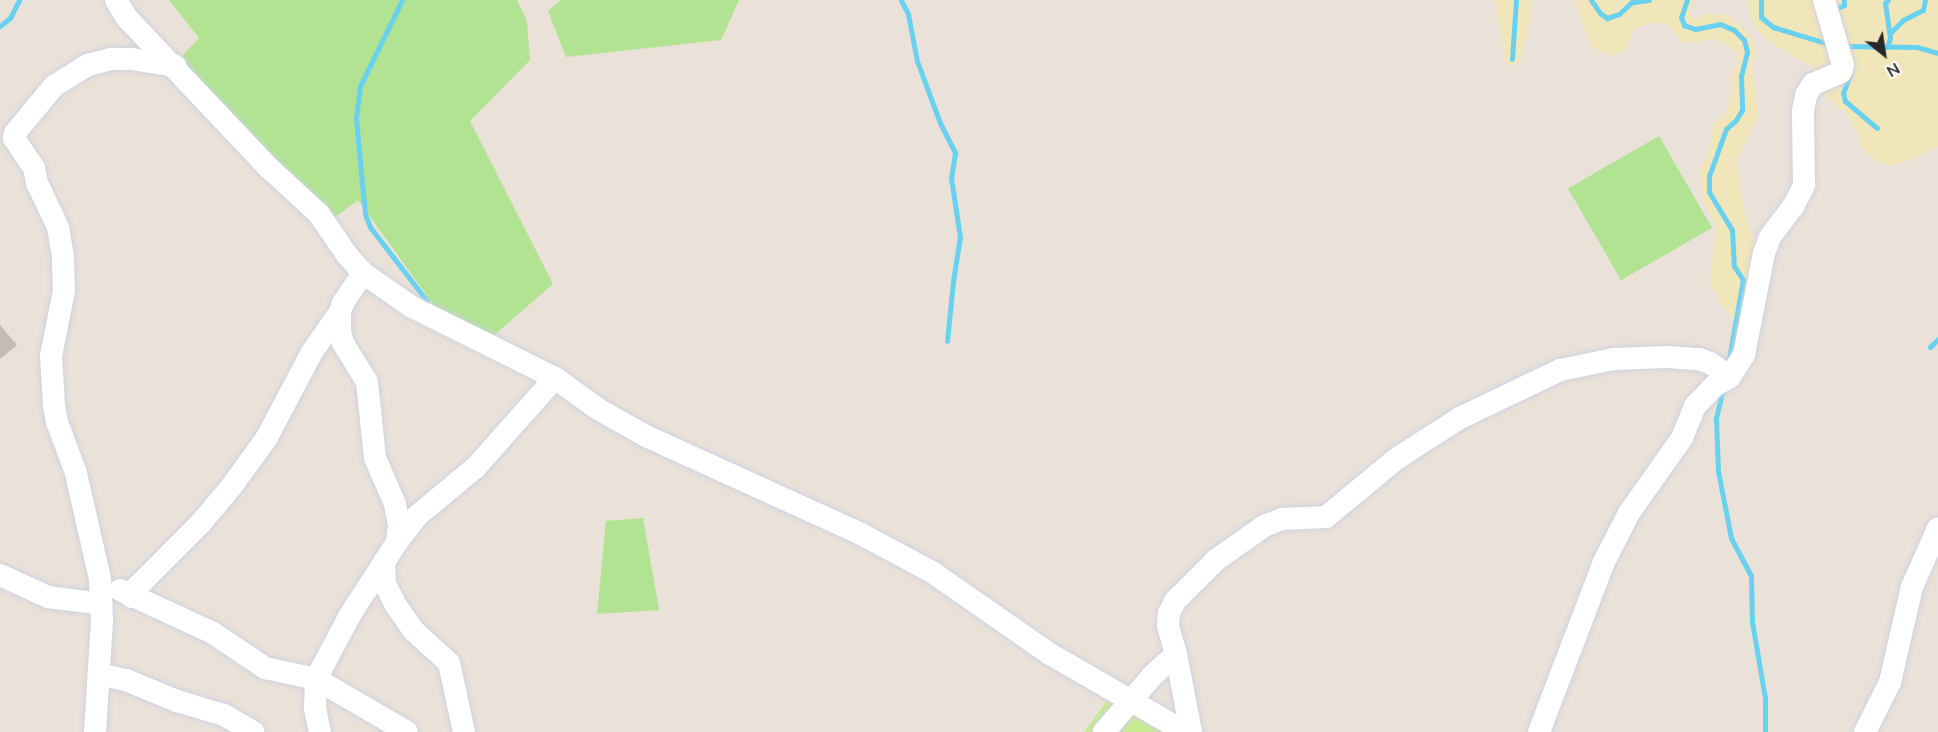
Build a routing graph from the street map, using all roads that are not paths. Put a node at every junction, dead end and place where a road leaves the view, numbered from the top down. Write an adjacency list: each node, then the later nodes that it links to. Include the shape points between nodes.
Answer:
1 (116, 0): 3 (street, via 127,18)
2 (1824, 0): 7 (street, via 1843,66 1841,72 1813,84 1806,95 1804,185 1770,237 1744,355)
3 (175, 66): 4 (street, via 132,58 88,65 54,86); 5 (street, via 268,168 319,214)
4 (7, 141): 13 (street, via 34,168 58,226 64,291 51,356 54,405 76,473)
5 (363, 273): 6 (street); 8 (street, via 412,307)
6 (340, 312): 10 (street, via 344,342 367,382 375,458 395,504); 14 (street, via 312,352 266,440 200,524 137,587)
7 (1730, 377): 16 (street, via 1699,359 1614,359 1560,370 1489,403 1396,459 1326,517 1282,519 1237,543 1189,586 1169,613 1168,626); 28 (street, via 1695,405 1682,438 1629,513 1604,562)
8 (555, 378): 10 (street, via 477,467 417,516); 19 (street, via 598,409 646,436 859,533 932,572 1050,654)
9 (1938, 528): 29 (street, via 1912,586 1890,682)
10 (397, 542): 11 (street)
11 (384, 562): 18 (street); 24 (street, via 386,584 395,604 414,631 449,663)
12 (0, 575): 15 (street, via 48,597)
13 (100, 579): 14 (street); 15 (street)
14 (132, 597): 18 (street, via 213,633 265,668)
15 (102, 603): 17 (street)
16 (1176, 654): 19 (street); 27 (street)
17 (99, 674): 20 (street); 21 (street, via 224,715)
18 (316, 679): 22 (street, via 315,708); 23 (street)
19 (1133, 700): 25 (street); 26 (street, via 1157,719)
20 (95, 732)
21 (254, 732)
22 (320, 732)
23 (407, 732)
24 (464, 732)
25 (1104, 732)
26 (1185, 732)
27 (1191, 732)
28 (1539, 732)
29 (1865, 732)

